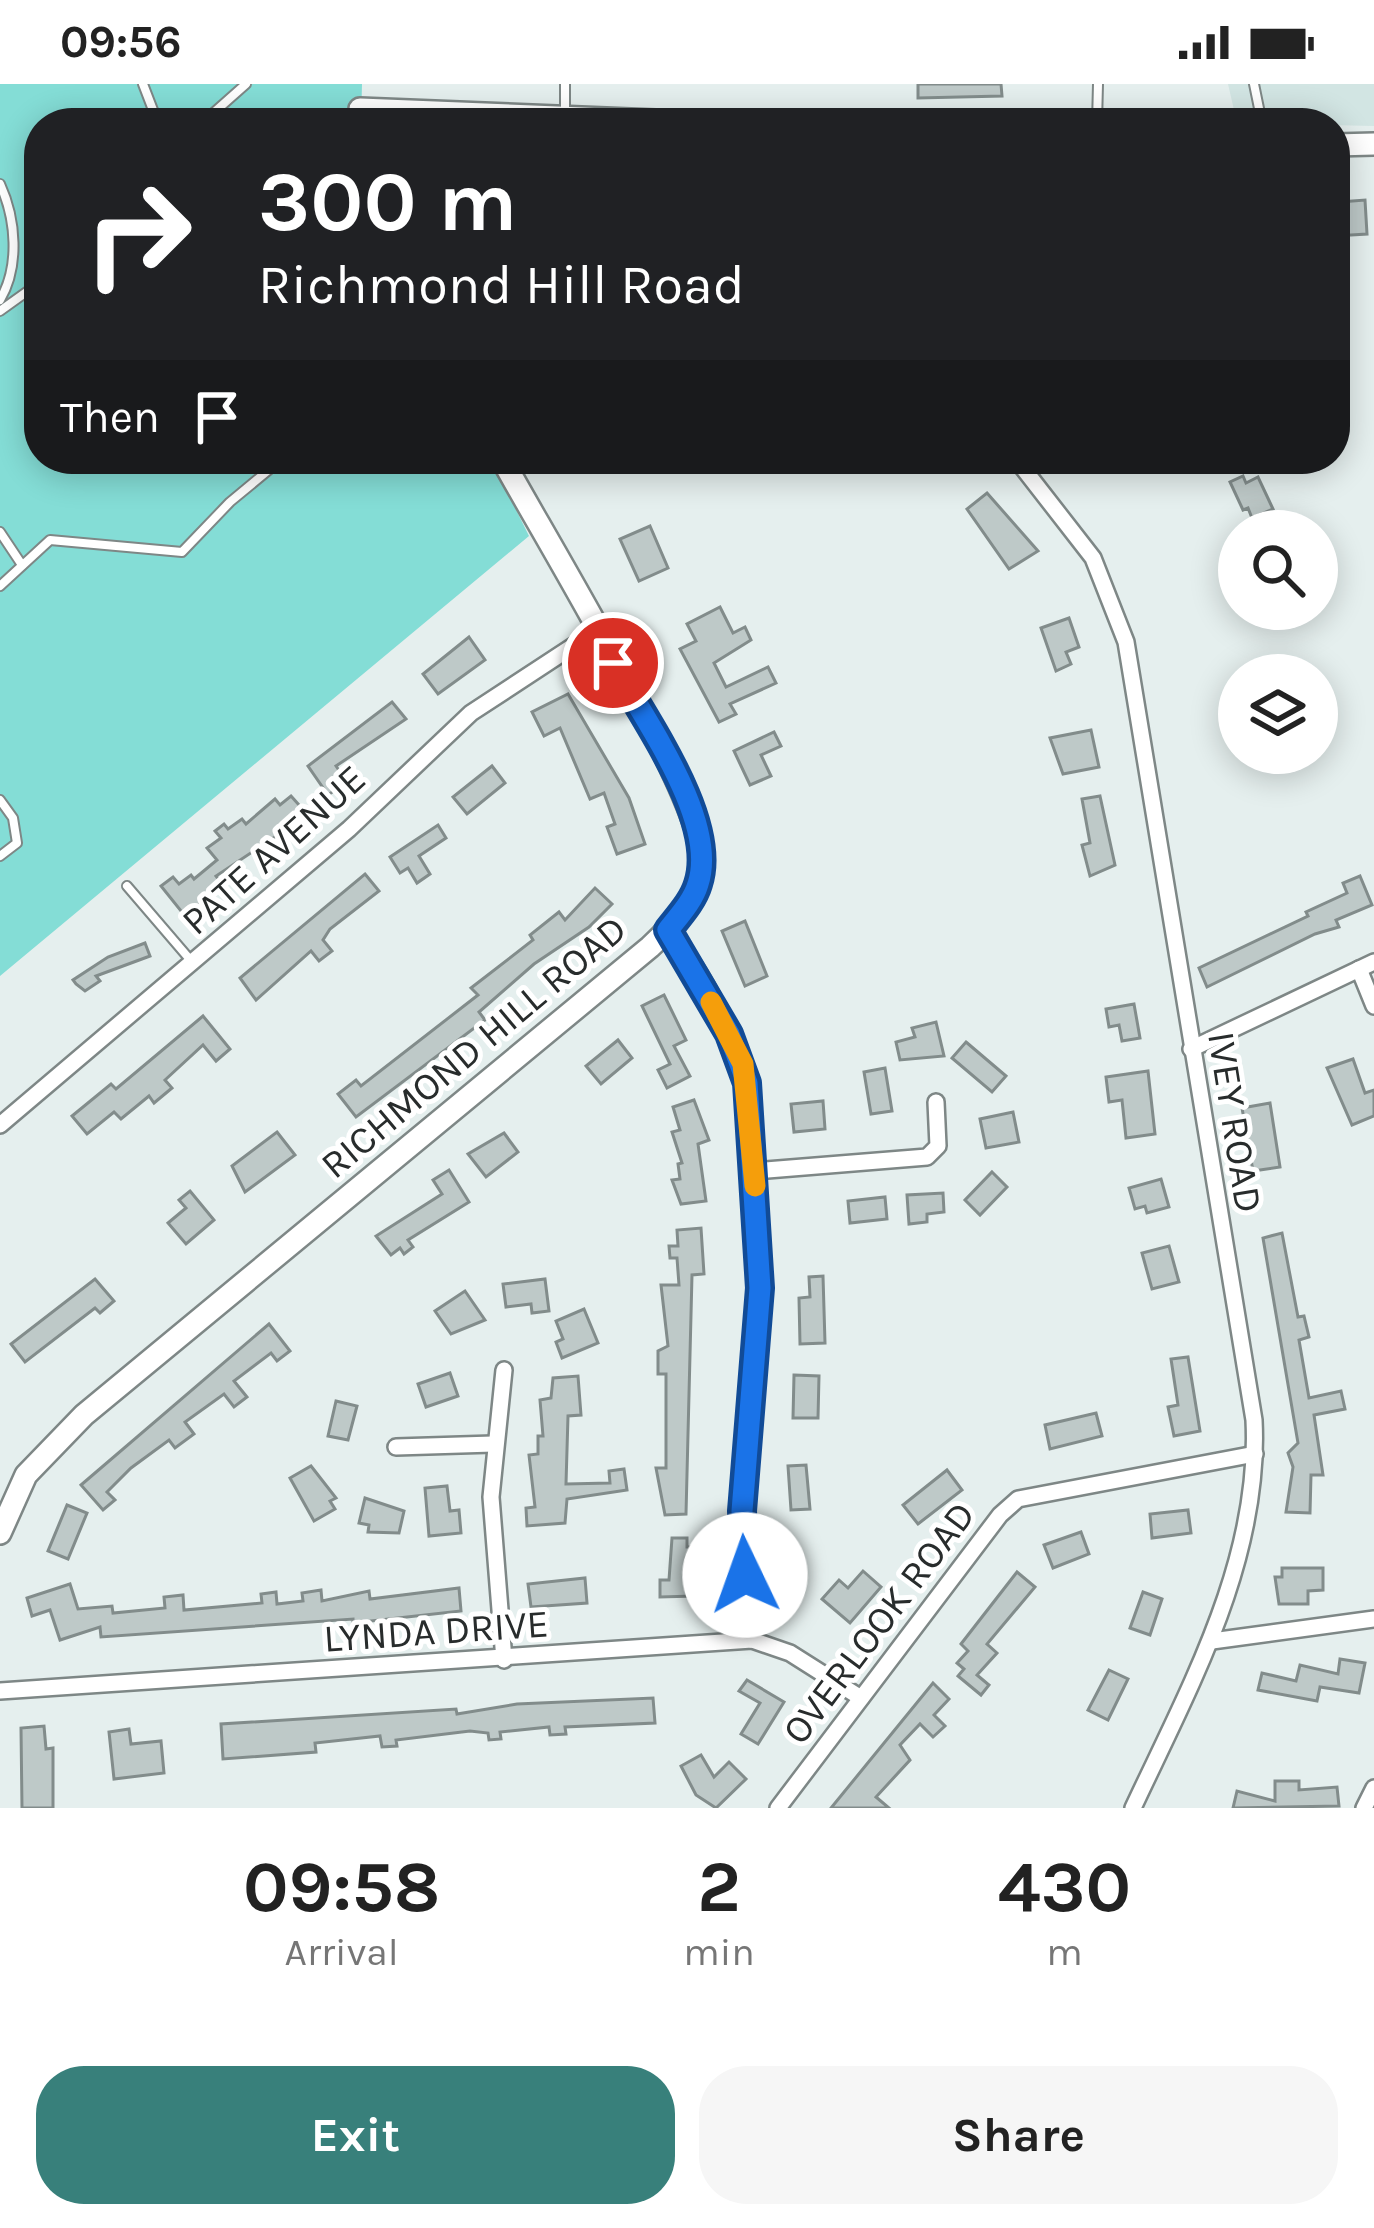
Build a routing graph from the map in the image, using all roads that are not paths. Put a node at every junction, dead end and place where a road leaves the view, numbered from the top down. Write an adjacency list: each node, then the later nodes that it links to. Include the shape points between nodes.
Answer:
1 (246, 84): 2 (lane)
2 (219, 108)
3 (0, 184): 4 (lane, via 14,248)
4 (0, 300)
5 (265, 474): 9 (lane, via 182,552 50,540)
6 (510, 474): 11 (street, RICHMOND HILL ROAD)
7 (1028, 474): 19 (street, IVEY ROAD, via 1079,535 1120,621)
8 (0, 532): 9 (lane)
9 (22, 566): 10 (lane)
10 (0, 586)
11 (596, 631): 15 (street, RICHMOND HILL ROAD, via 681,786 702,846 699,882); 16 (street, PATE AVENUE, via 471,713)
12 (0, 800): 13 (lane, via 14,818 16,843)
13 (0, 856)
14 (127, 886): 16 (lane)
15 (668, 930): 22 (street, via 743,1064); 27 (street, RICHMOND HILL ROAD, via 84,1415 26,1475)
16 (194, 964): 21 (street, PATE AVENUE)
17 (1367, 966): 18 (street); 19 (street)
18 (1374, 1006)
19 (1191, 1049): 26 (street, IVEY ROAD)
20 (936, 1102): 22 (street, via 938,1146 927,1157)
21 (0, 1125)
22 (754, 1171): 29 (street, via 760,1288 741,1530)
23 (504, 1370): 24 (street)
24 (493, 1444): 25 (street); 31 (street)
25 (396, 1447)
26 (1256, 1454): 30 (street, IVEY ROAD); 33 (street, OVERLOOK ROAD, via 1018,1499)
27 (0, 1533)
28 (1374, 1619): 30 (street)
29 (752, 1640): 31 (street, LYNDA DRIVE); 33 (street, LYNDA DRIVE, via 790,1653)
30 (1212, 1641): 36 (street, IVEY ROAD)
31 (504, 1660): 32 (street, LYNDA DRIVE)
32 (0, 1690)
33 (861, 1697): 35 (street, OVERLOOK ROAD)
34 (1374, 1788): 37 (street)
35 (778, 1808)
36 (1133, 1808)
37 (1364, 1808)

